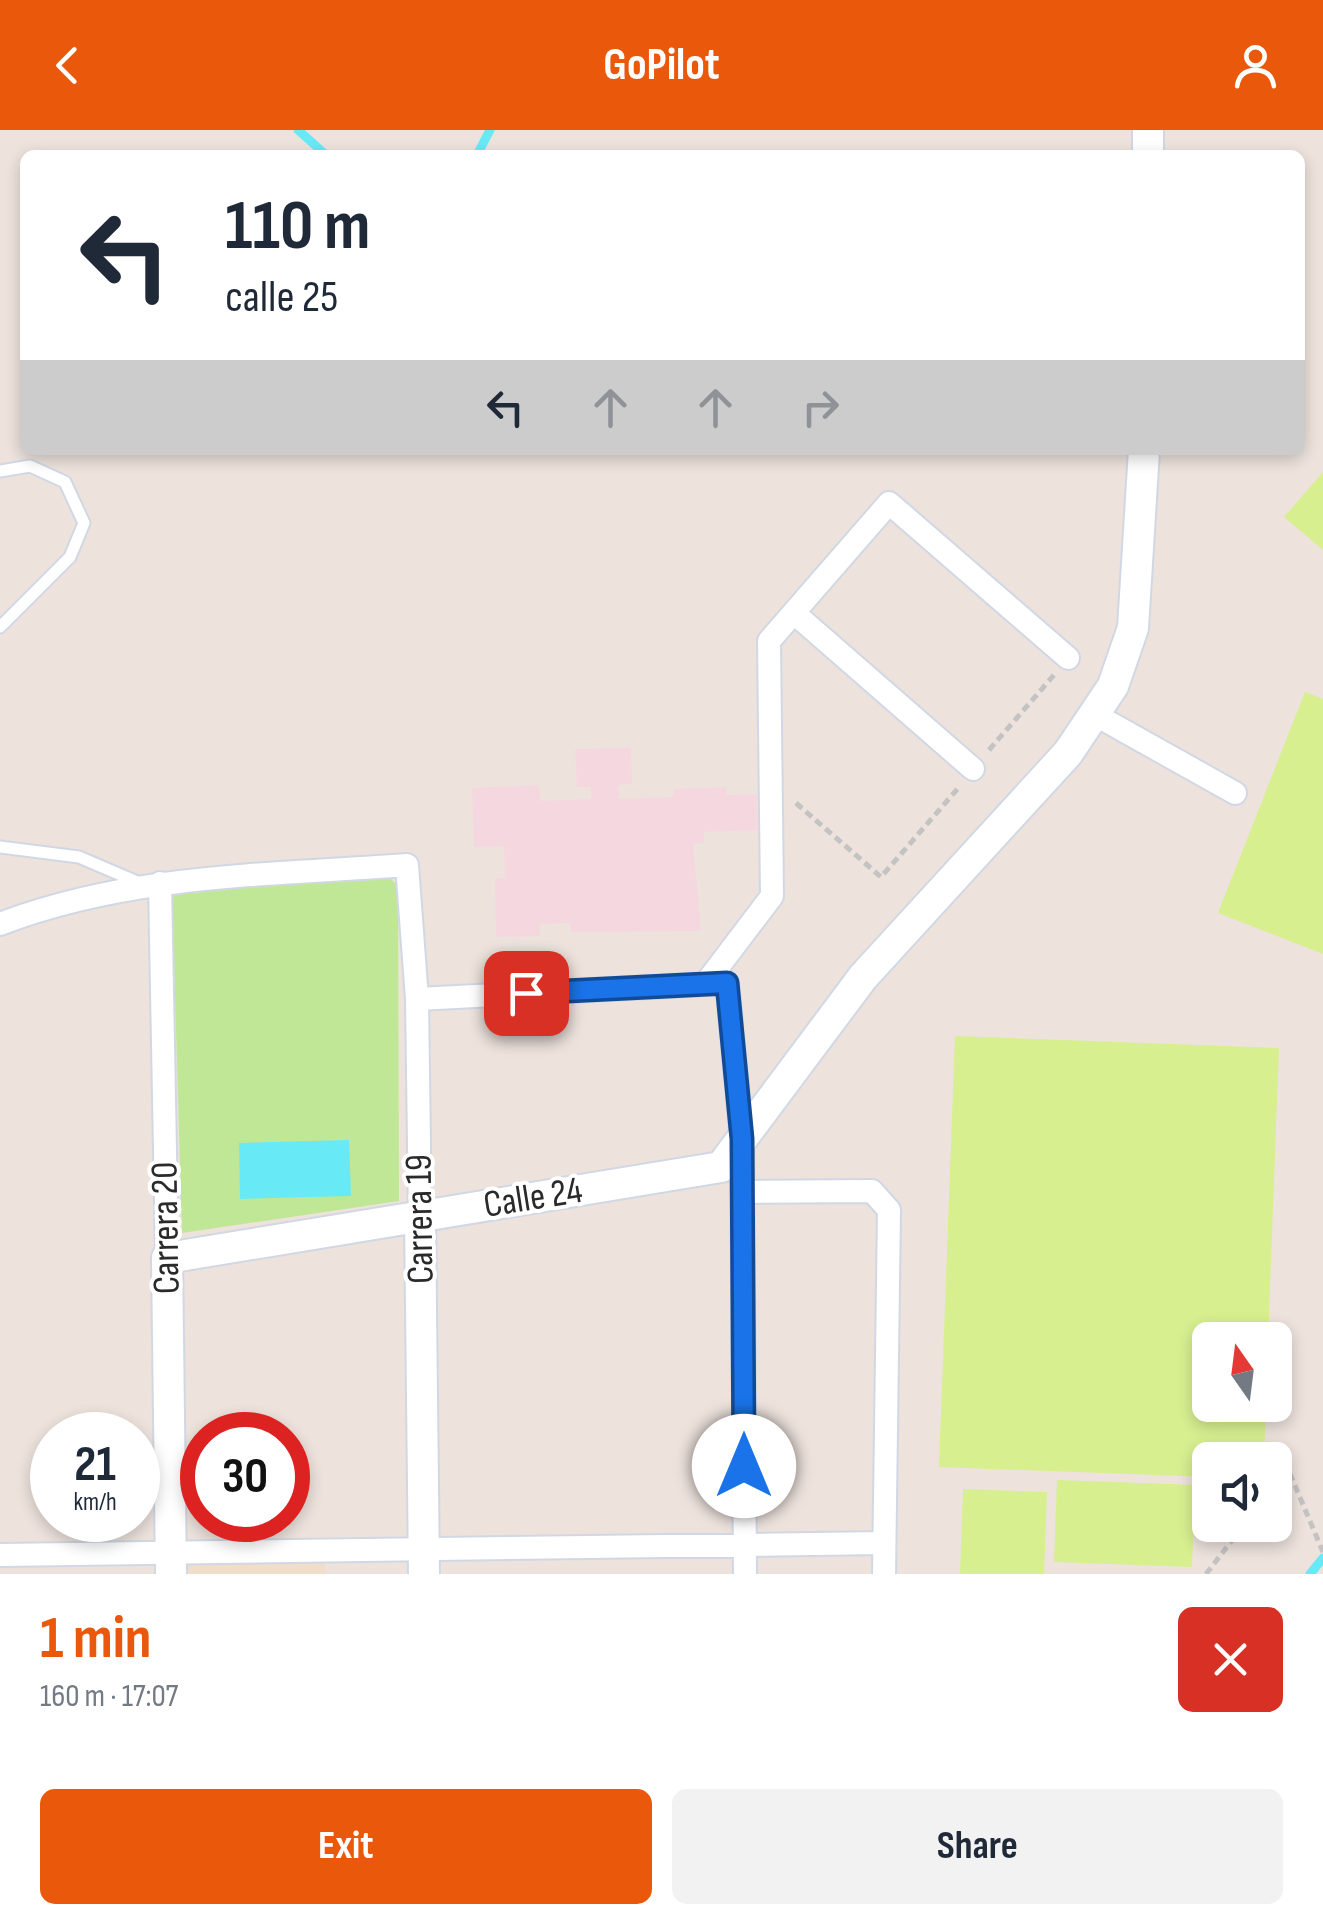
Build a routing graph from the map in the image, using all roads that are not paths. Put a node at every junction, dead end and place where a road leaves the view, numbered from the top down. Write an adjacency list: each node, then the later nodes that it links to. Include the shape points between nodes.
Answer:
1 (1144, 455): 6 (main road, via 1132,628 1113,686)
2 (0, 471): 4 (lane, via 30,466 64,482 84,523 70,557)
3 (794, 613): 5 (street, via 889,503); 7 (street); 12 (street, via 770,641 772,896)
4 (0, 627)
5 (1068, 658)
6 (1094, 714): 8 (street); 14 (main road, via 1068,753 863,977)
7 (973, 770)
8 (1235, 793)
9 (0, 846): 10 (lane, via 79,857)
10 (151, 883): 11 (street, via 56,902); 13 (street, Carrera 19, via 407,865); 17 (street, Carrera 20)
11 (0, 924)
12 (716, 983): 13 (street); 14 (street)
13 (417, 998): 16 (street, Carrera 19)
14 (735, 1157): 15 (street); 16 (main road, Calle 24)
15 (742, 1192): 18 (street, via 872,1191 888,1210); 19 (street)
16 (420, 1217): 17 (main road, Calle 24); 21 (main road, Carrera 19)
17 (167, 1258): 22 (main road, Carrera 20)
18 (884, 1543): 19 (street); 24 (street)
19 (745, 1545): 21 (street); 23 (street)
20 (0, 1555): 22 (street)
21 (424, 1562): 22 (street)
22 (171, 1564)
23 (745, 1574)
24 (884, 1574)

